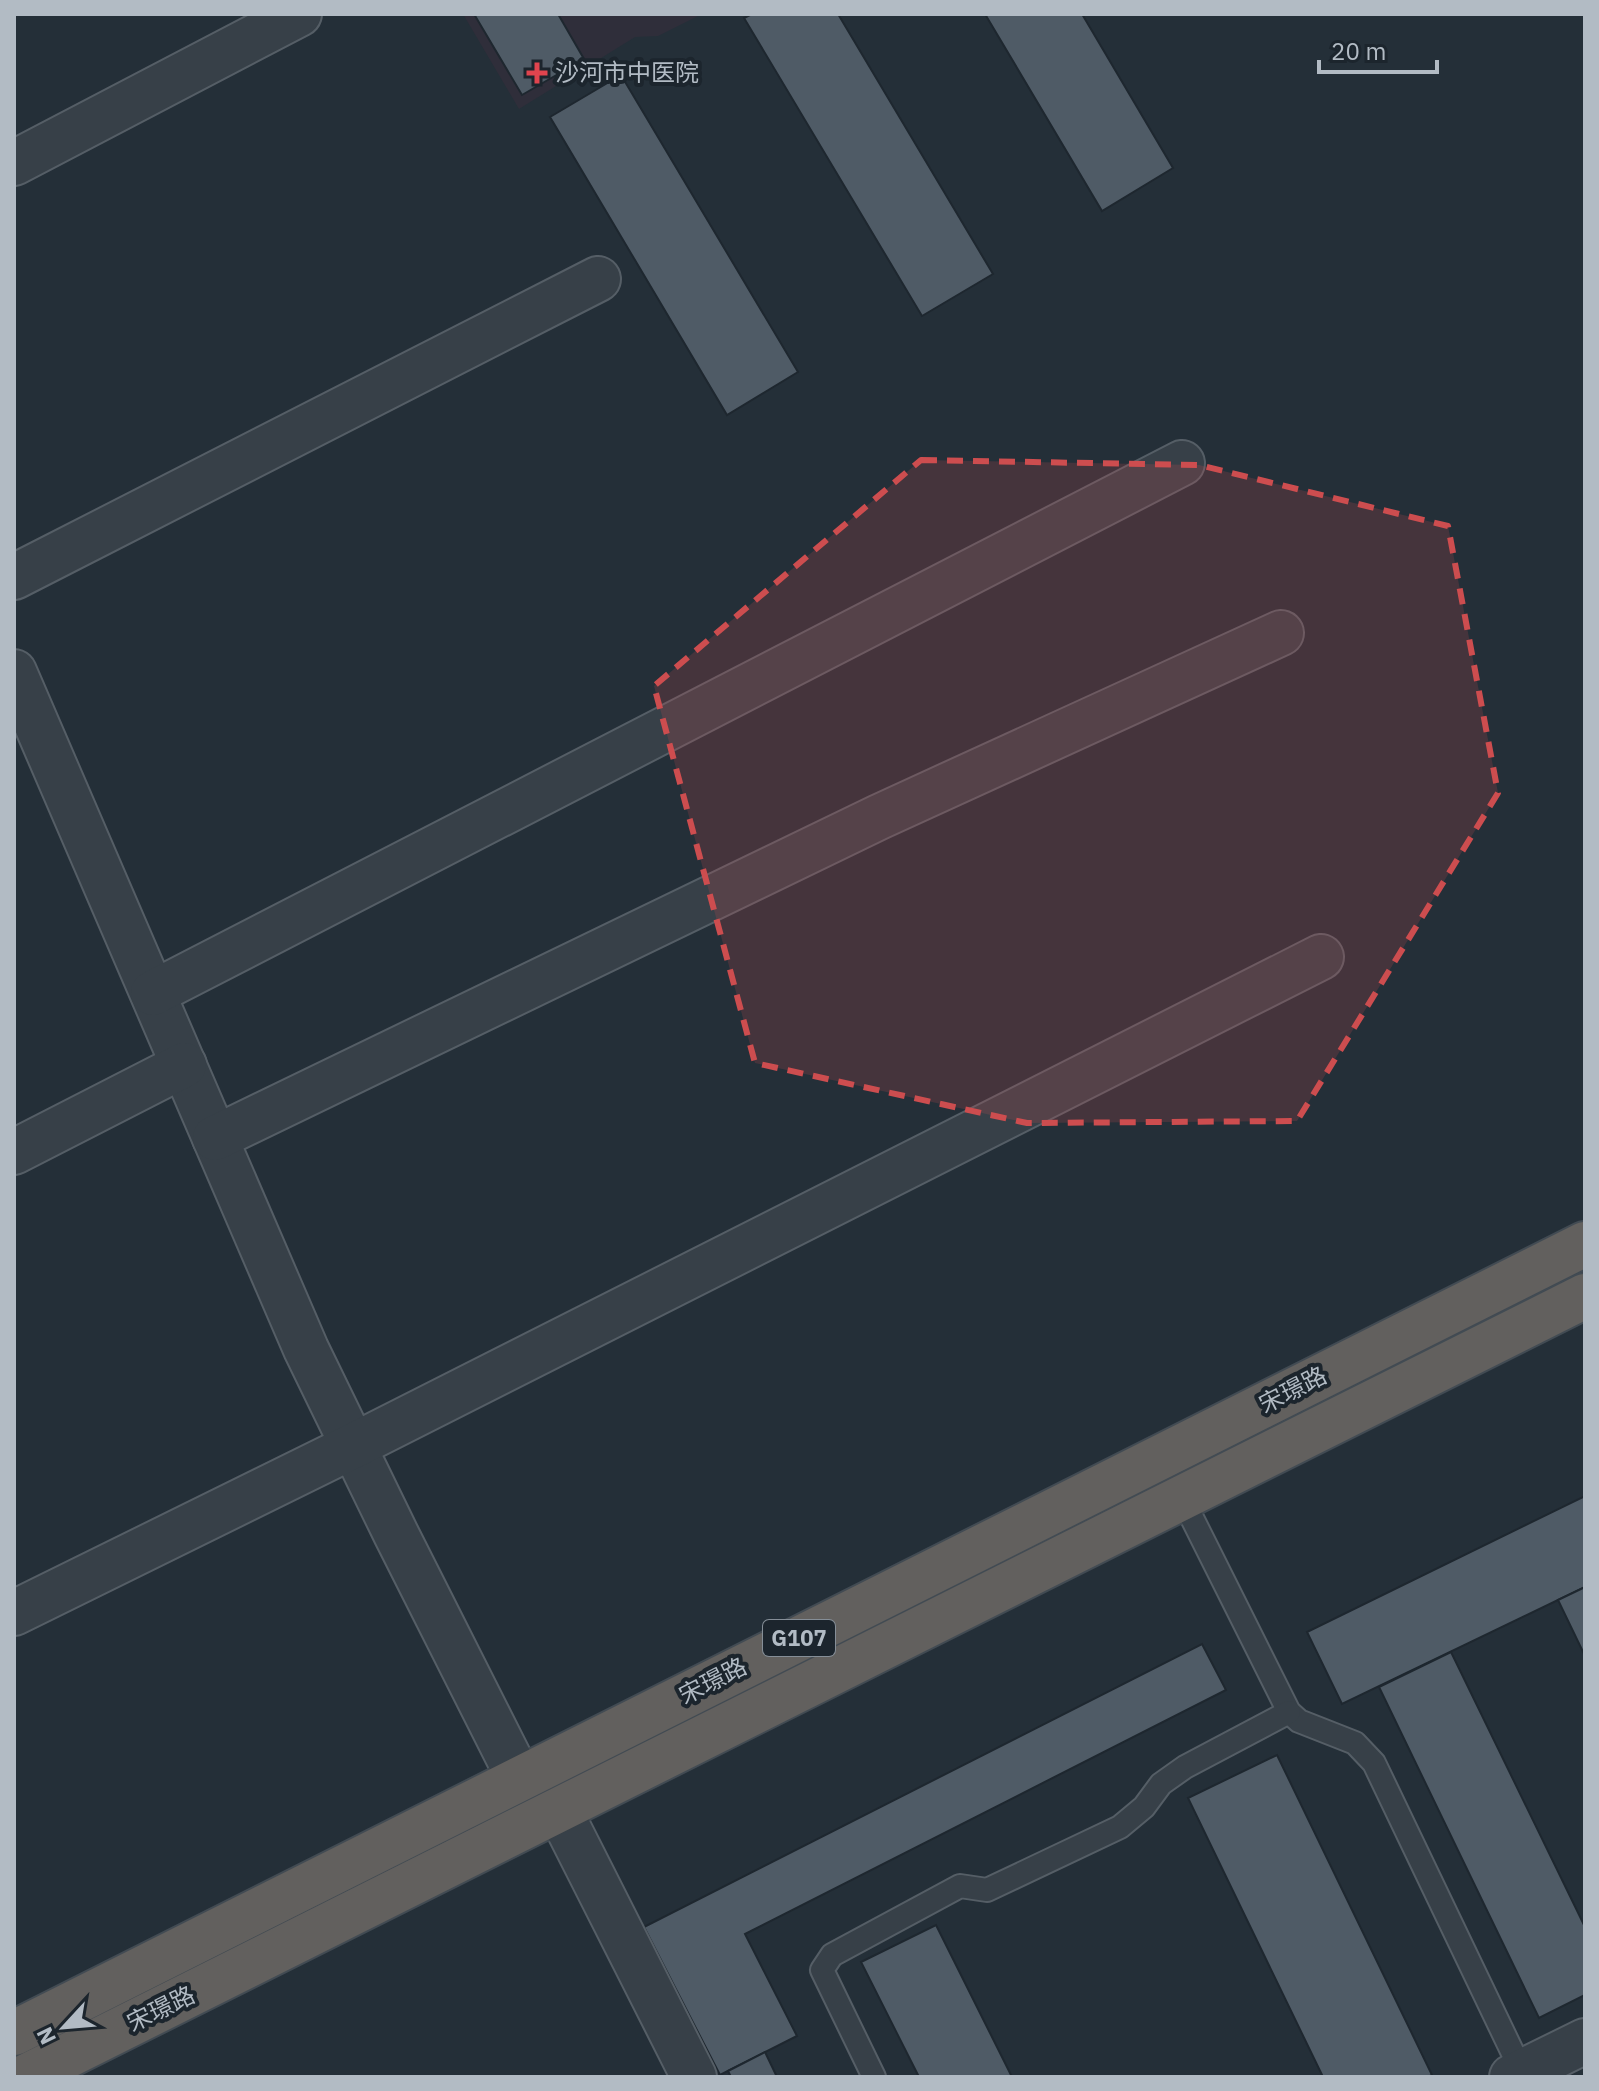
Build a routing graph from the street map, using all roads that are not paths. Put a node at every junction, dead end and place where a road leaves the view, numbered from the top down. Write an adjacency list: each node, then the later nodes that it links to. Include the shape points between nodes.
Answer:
1 (299, 14): 2 (street)
2 (14, 163)
3 (598, 279): 5 (street)
4 (1182, 463): 9 (street)
5 (14, 577)
6 (1281, 633): 11 (street, via 879,817)
7 (14, 672): 9 (street)
8 (1321, 957): 15 (street)
9 (153, 993): 10 (street)
10 (184, 1065): 11 (street); 12 (street)
11 (215, 1138): 15 (street)
12 (14, 1152)
13 (1585, 1244): 19 (highway, 宋璟路 / G107)
14 (1585, 1296): 16 (highway, 宋璟路 / G107)
15 (353, 1446): 17 (street); 19 (street)
16 (1182, 1498): 18 (lane); 20 (highway, 宋璟路 / G107)
17 (14, 1613)
18 (1289, 1712): 23 (lane, via 1355,1743 1374,1763); 26 (lane, via 1185,1767 1120,1827 987,1890 960,1886 832,1955 822,1970)
19 (519, 1778): 21 (highway, 宋璟路 / G107)
20 (559, 1810): 24 (highway, 宋璟路 / G107); 25 (street)
21 (14, 2033)
22 (1585, 2041): 23 (street)
23 (1517, 2075)
24 (25, 2077)
25 (694, 2077)
26 (874, 2077)

